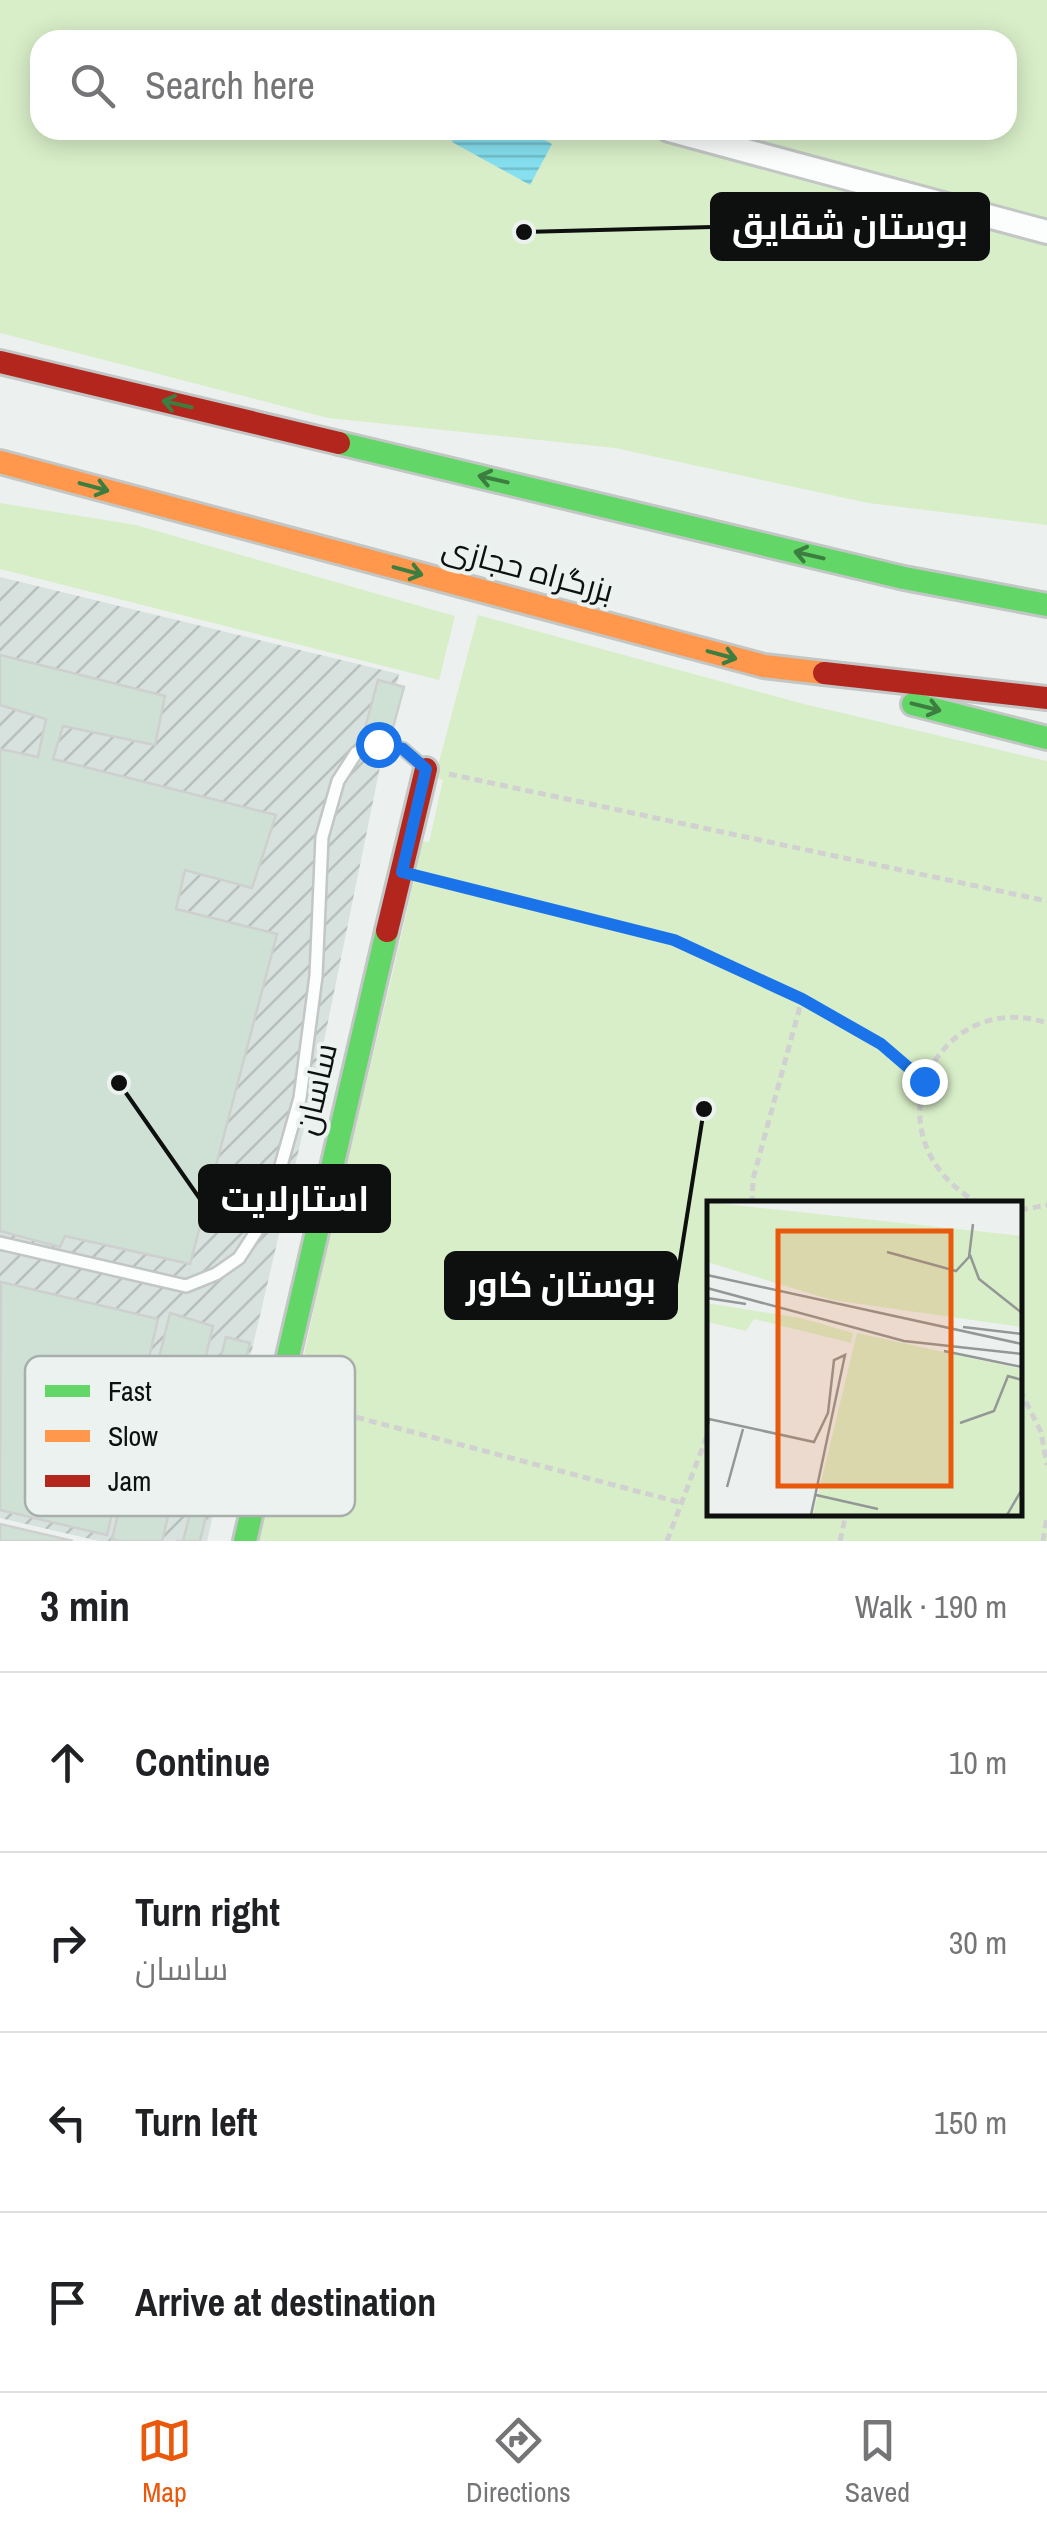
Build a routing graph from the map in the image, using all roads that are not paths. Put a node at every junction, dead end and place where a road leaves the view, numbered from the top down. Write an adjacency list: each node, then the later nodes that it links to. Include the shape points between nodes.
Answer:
1 (706, 140): 2 (street)
2 (1047, 232)
3 (0, 358): 5 (main road, one-way to 3)
4 (6, 464): 8 (main road, بزرگراه حجازی, one-way to 8)
5 (904, 578): 6 (main road); 7 (main road)
6 (1029, 579)
7 (1047, 604)
8 (764, 666): 9 (main road, بزرگراه حجازی); 10 (main road, one-way to 10)
9 (1047, 698)
10 (1047, 738)
11 (426, 769): 12 (lane, via 403,749 378,744 356,752 338,781 322,837 316,976 300,1098 267,1215 239,1258 186,1286); 13 (main road, ساسان)
12 (0, 1243)
13 (287, 1356)
14 (251, 1516): 15 (main road, ساسان)
15 (245, 1541)

